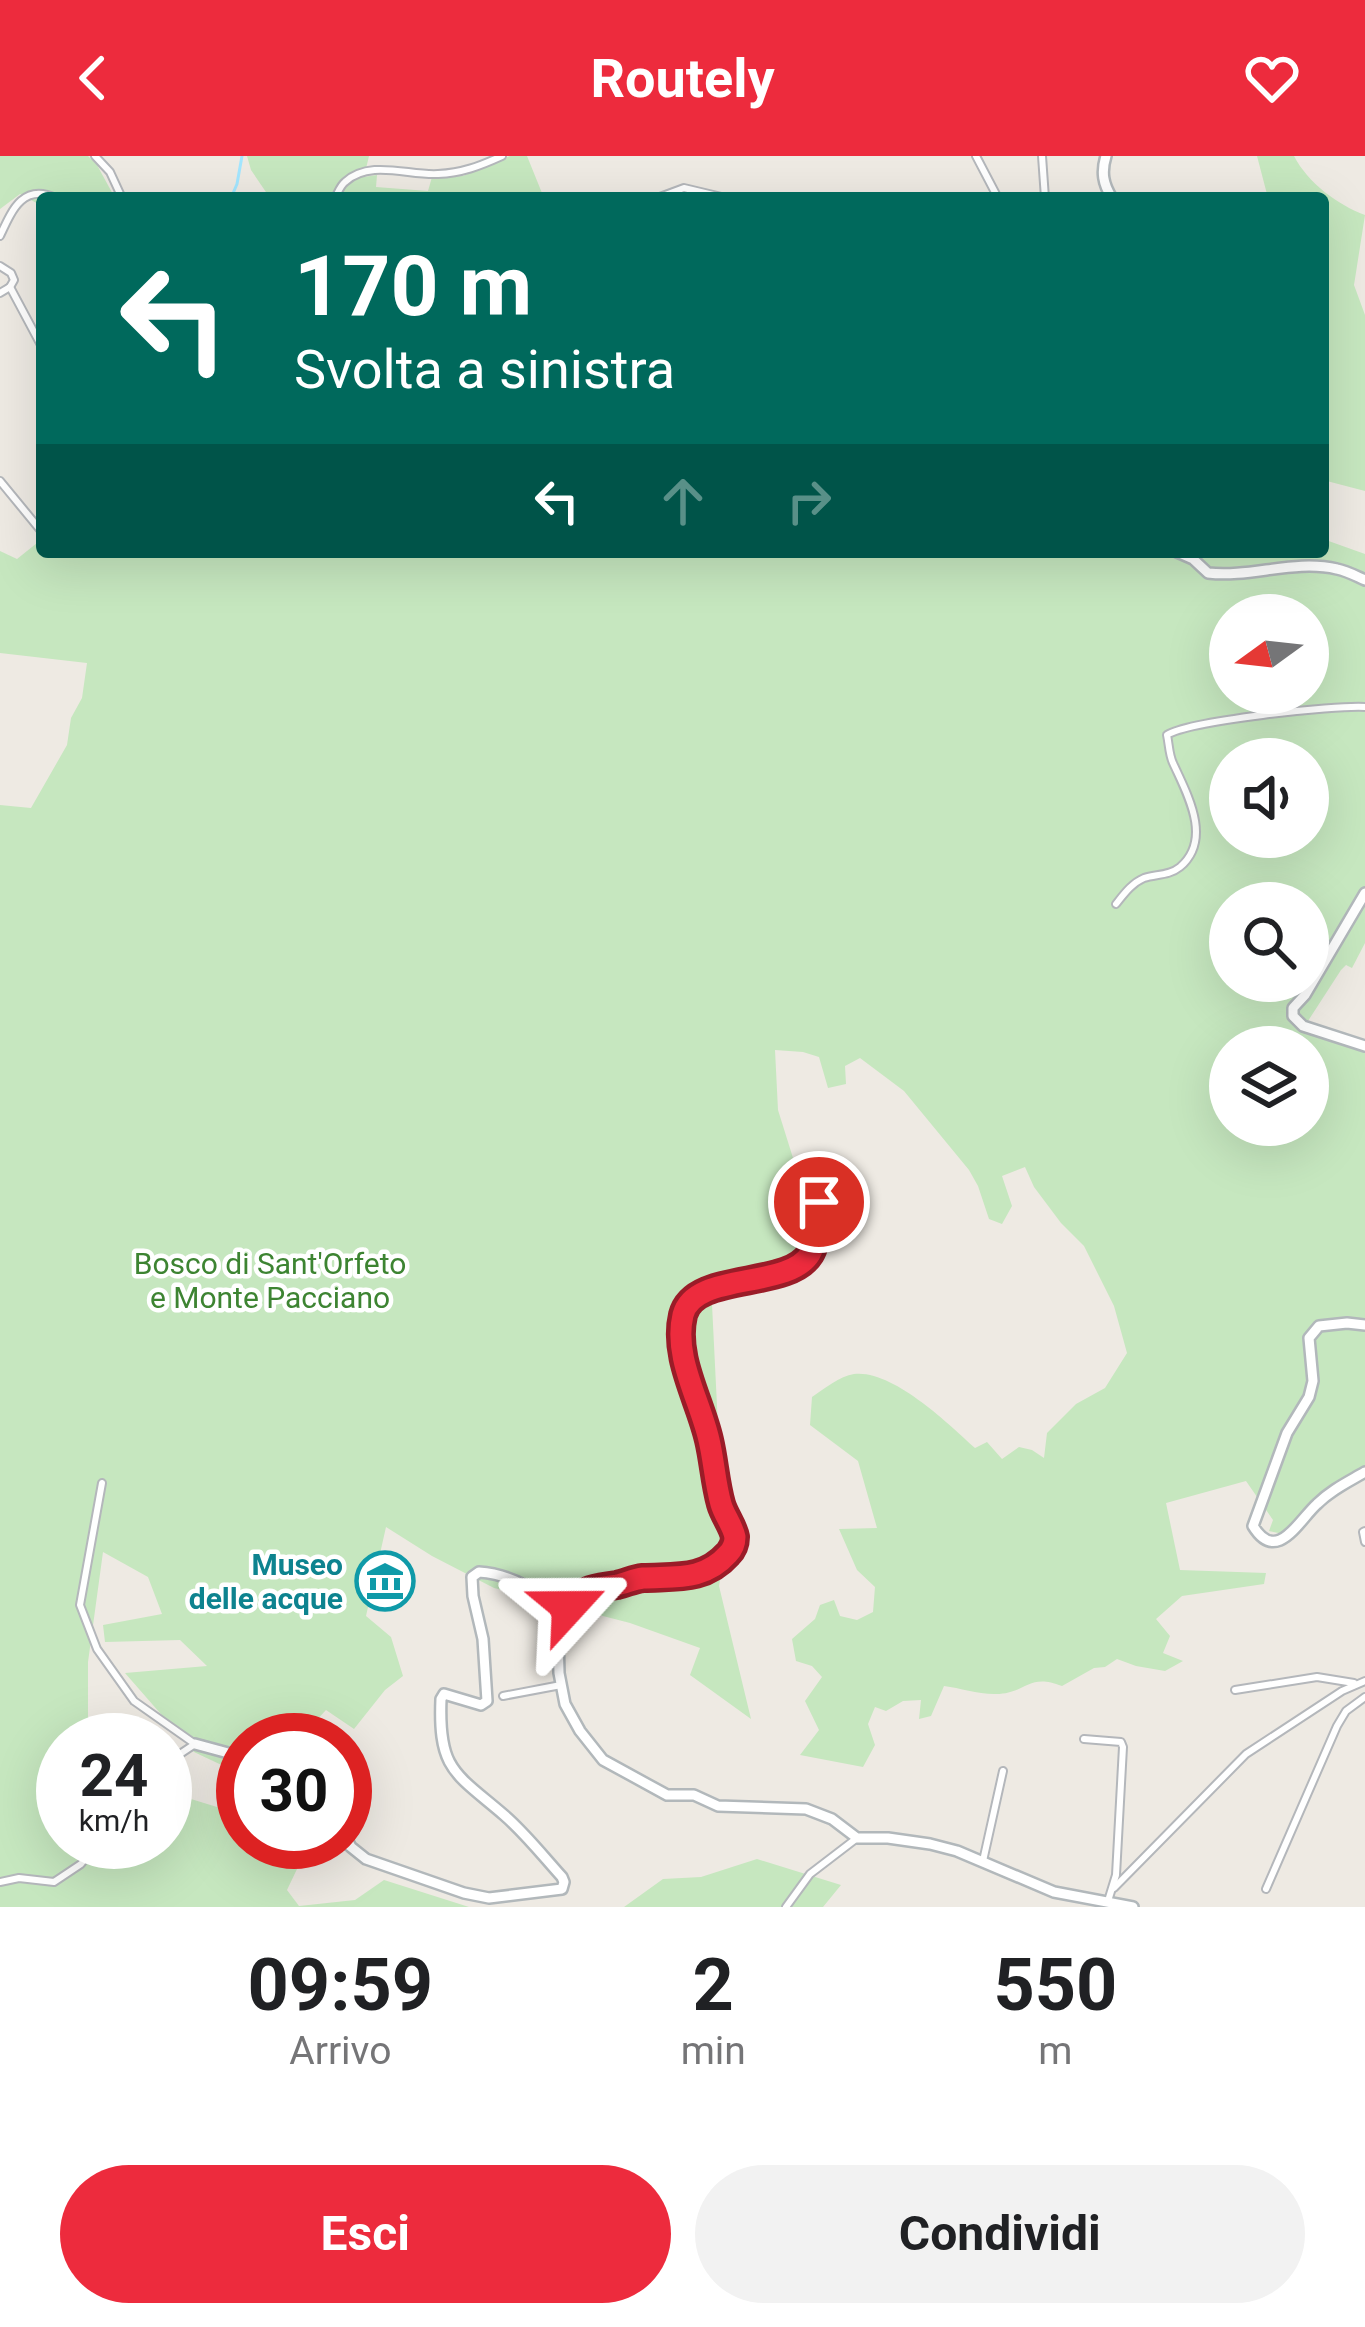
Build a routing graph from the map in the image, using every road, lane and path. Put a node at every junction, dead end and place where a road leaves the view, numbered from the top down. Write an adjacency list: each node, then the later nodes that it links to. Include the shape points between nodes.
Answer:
1 (95, 156): 6 (street)
2 (502, 156): 7 (street, via 433,175 365,171)
3 (976, 156): 8 (street)
4 (1042, 156): 9 (street)
5 (1106, 156): 10 (street)
6 (119, 192)
7 (339, 192)
8 (995, 192)
9 (1045, 192)
10 (1108, 192)
11 (36, 193): 12 (street, via 13,208)
12 (0, 236)
13 (0, 266): 14 (street, via 11,273)
14 (10, 287): 15 (street); 16 (street)
15 (0, 293)
16 (36, 336)
17 (0, 481): 18 (street)
18 (36, 525)
19 (1191, 558): 20 (street, via 1208,573 1310,566)
20 (1365, 580)
21 (1365, 707): 23 (street, via 1206,722 1167,735 1197,844 1178,869 1143,879)
22 (1365, 893): 24 (street, via 1293,1016)
23 (1115, 904)
24 (1365, 1046)
25 (819, 1202): 31 (street, via 806,1260 706,1290 683,1313 689,1378 735,1544 708,1570 597,1586)
26 (1365, 1325): 27 (street, via 1319,1326 1309,1338 1309,1397 1253,1526 1260,1538 1277,1540)
27 (1365, 1472)
28 (102, 1483): 38 (street, via 80,1605 97,1649 134,1701)
29 (1365, 1531): 30 (street)
30 (1365, 1542)
31 (565, 1612): 33 (street); 43 (street, via 522,1582 498,1573 472,1577 487,1701 444,1694 439,1735 466,1785 535,1846 562,1877 562,1889 489,1898)
32 (1361, 1682): 34 (street, via 1317,1677); 47 (street, via 1246,1754)
33 (561, 1685): 35 (street); 42 (street, via 580,1732 603,1760 667,1795 806,1809)
34 (1234, 1690)
35 (502, 1696)
36 (1364, 1699): 48 (street, via 1337,1726)
37 (1084, 1739): 47 (street, via 1123,1747)
38 (195, 1744): 39 (street); 40 (street)
39 (192, 1746)
40 (216, 1750)
41 (1003, 1772): 44 (street)
42 (857, 1838): 44 (street, via 931,1844); 50 (street, via 810,1874)
43 (372, 1861)
44 (982, 1862): 49 (street, via 1054,1892)
45 (74, 1869): 46 (street, via 54,1882)
46 (0, 1882)
47 (1114, 1888): 49 (street)
48 (1266, 1889)
49 (1110, 1904): 51 (street)
50 (786, 1907)
51 (1133, 1907)

